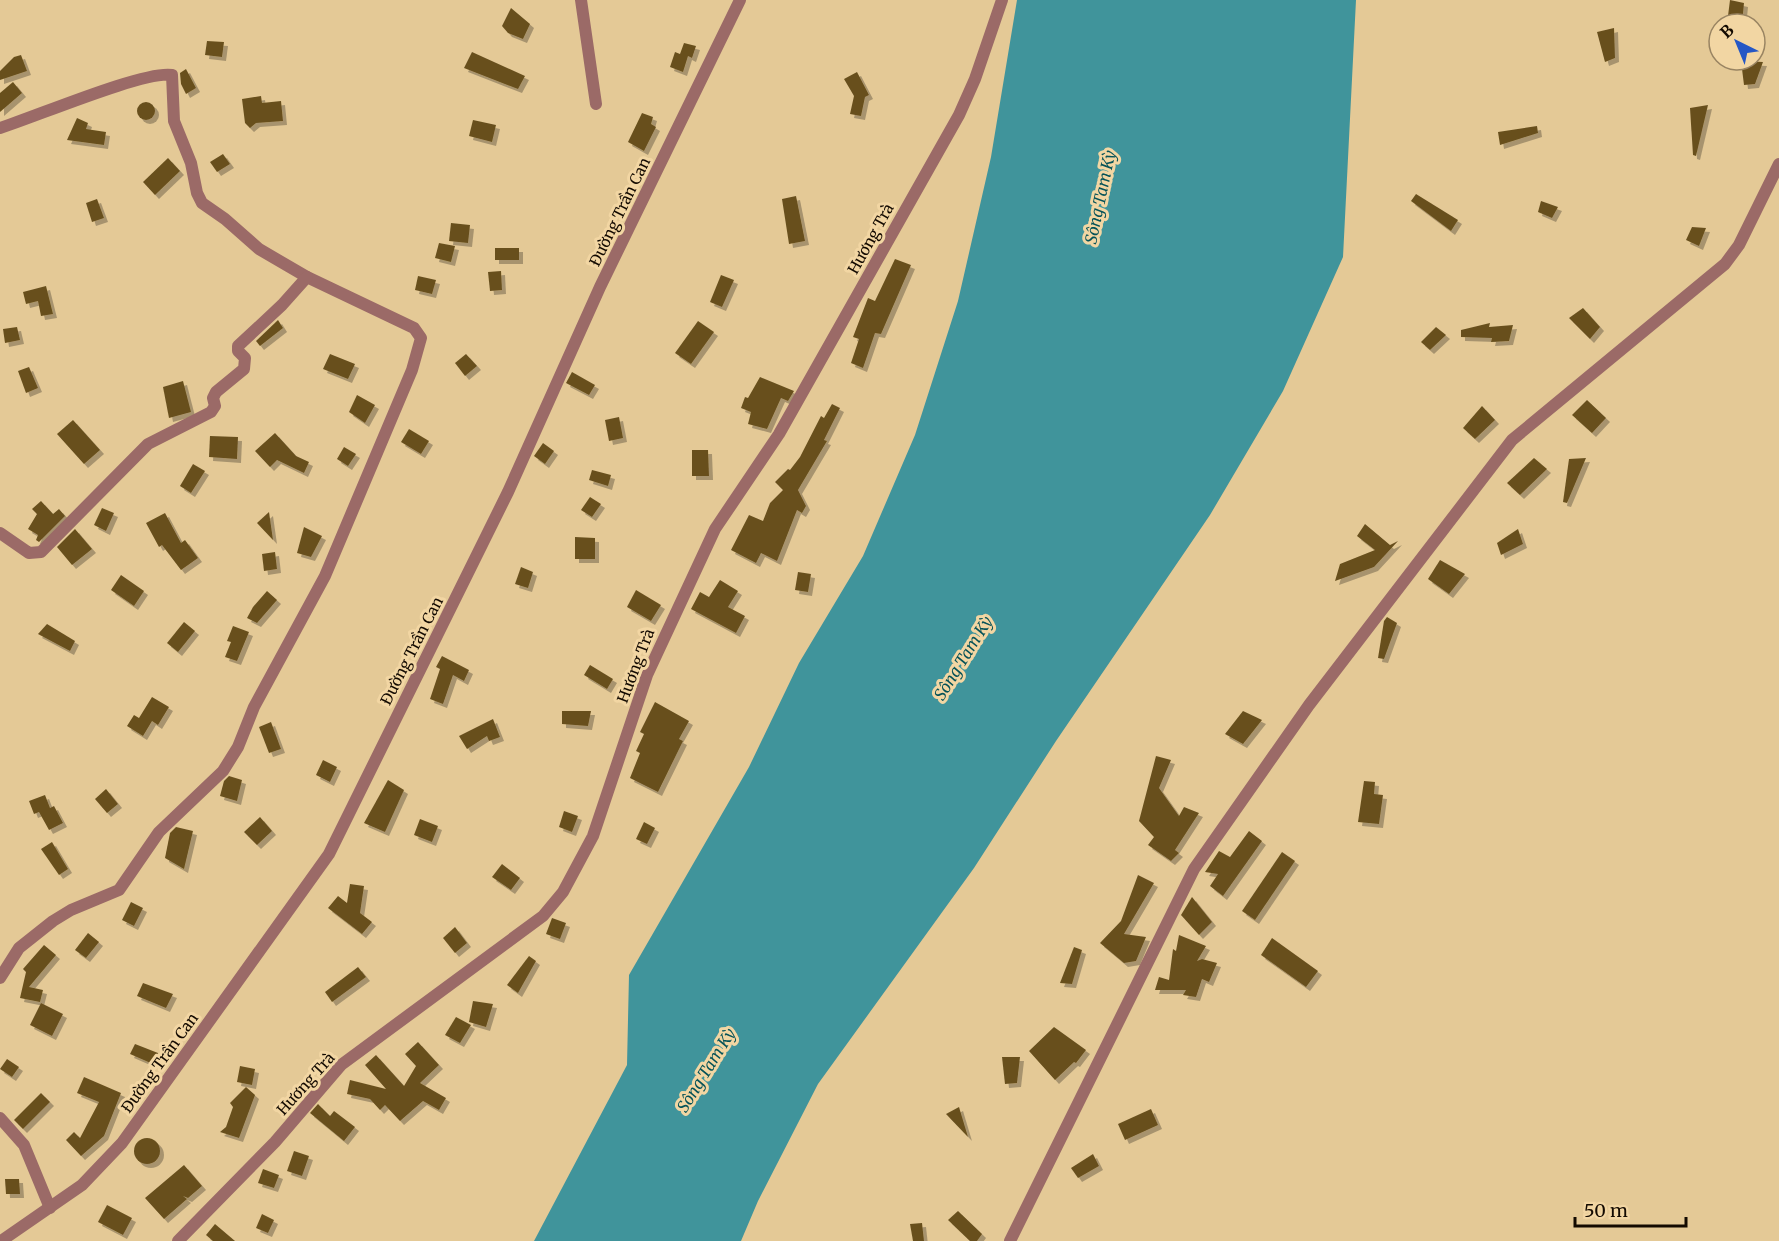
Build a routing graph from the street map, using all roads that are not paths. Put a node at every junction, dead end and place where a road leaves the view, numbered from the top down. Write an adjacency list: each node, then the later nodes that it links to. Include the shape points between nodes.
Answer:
1 (581, 0): 4 (street)
2 (740, 0): 11 (street, Đường Trần Can, via 600,287 508,492 329,854 122,1143 82,1185)
3 (1002, 0): 13 (street, Hương Trà, via 959,115 779,434 731,502 691,578 647,675 593,836 563,892 543,916 341,1065 274,1142)
4 (596, 104)
5 (0, 128): 7 (street, via 128,83 164,73 172,75 174,121 200,199 259,249)
6 (1779, 164): 14 (street, via 1731,256 1719,270 1512,440 1309,705 1194,869)
7 (307, 277): 8 (street, via 238,346 245,358 244,369 216,392 211,412 138,452 41,552 29,553); 9 (street, via 414,328 421,338 412,370 325,576 223,771 159,832 119,890 71,910 44,928 20,948)
8 (0, 532)
9 (0, 978)
10 (0, 1118): 11 (street, via 24,1145)
11 (50, 1208): 12 (street, Đường Trần Can)
12 (1, 1241)
13 (178, 1241)
14 (1010, 1241)

